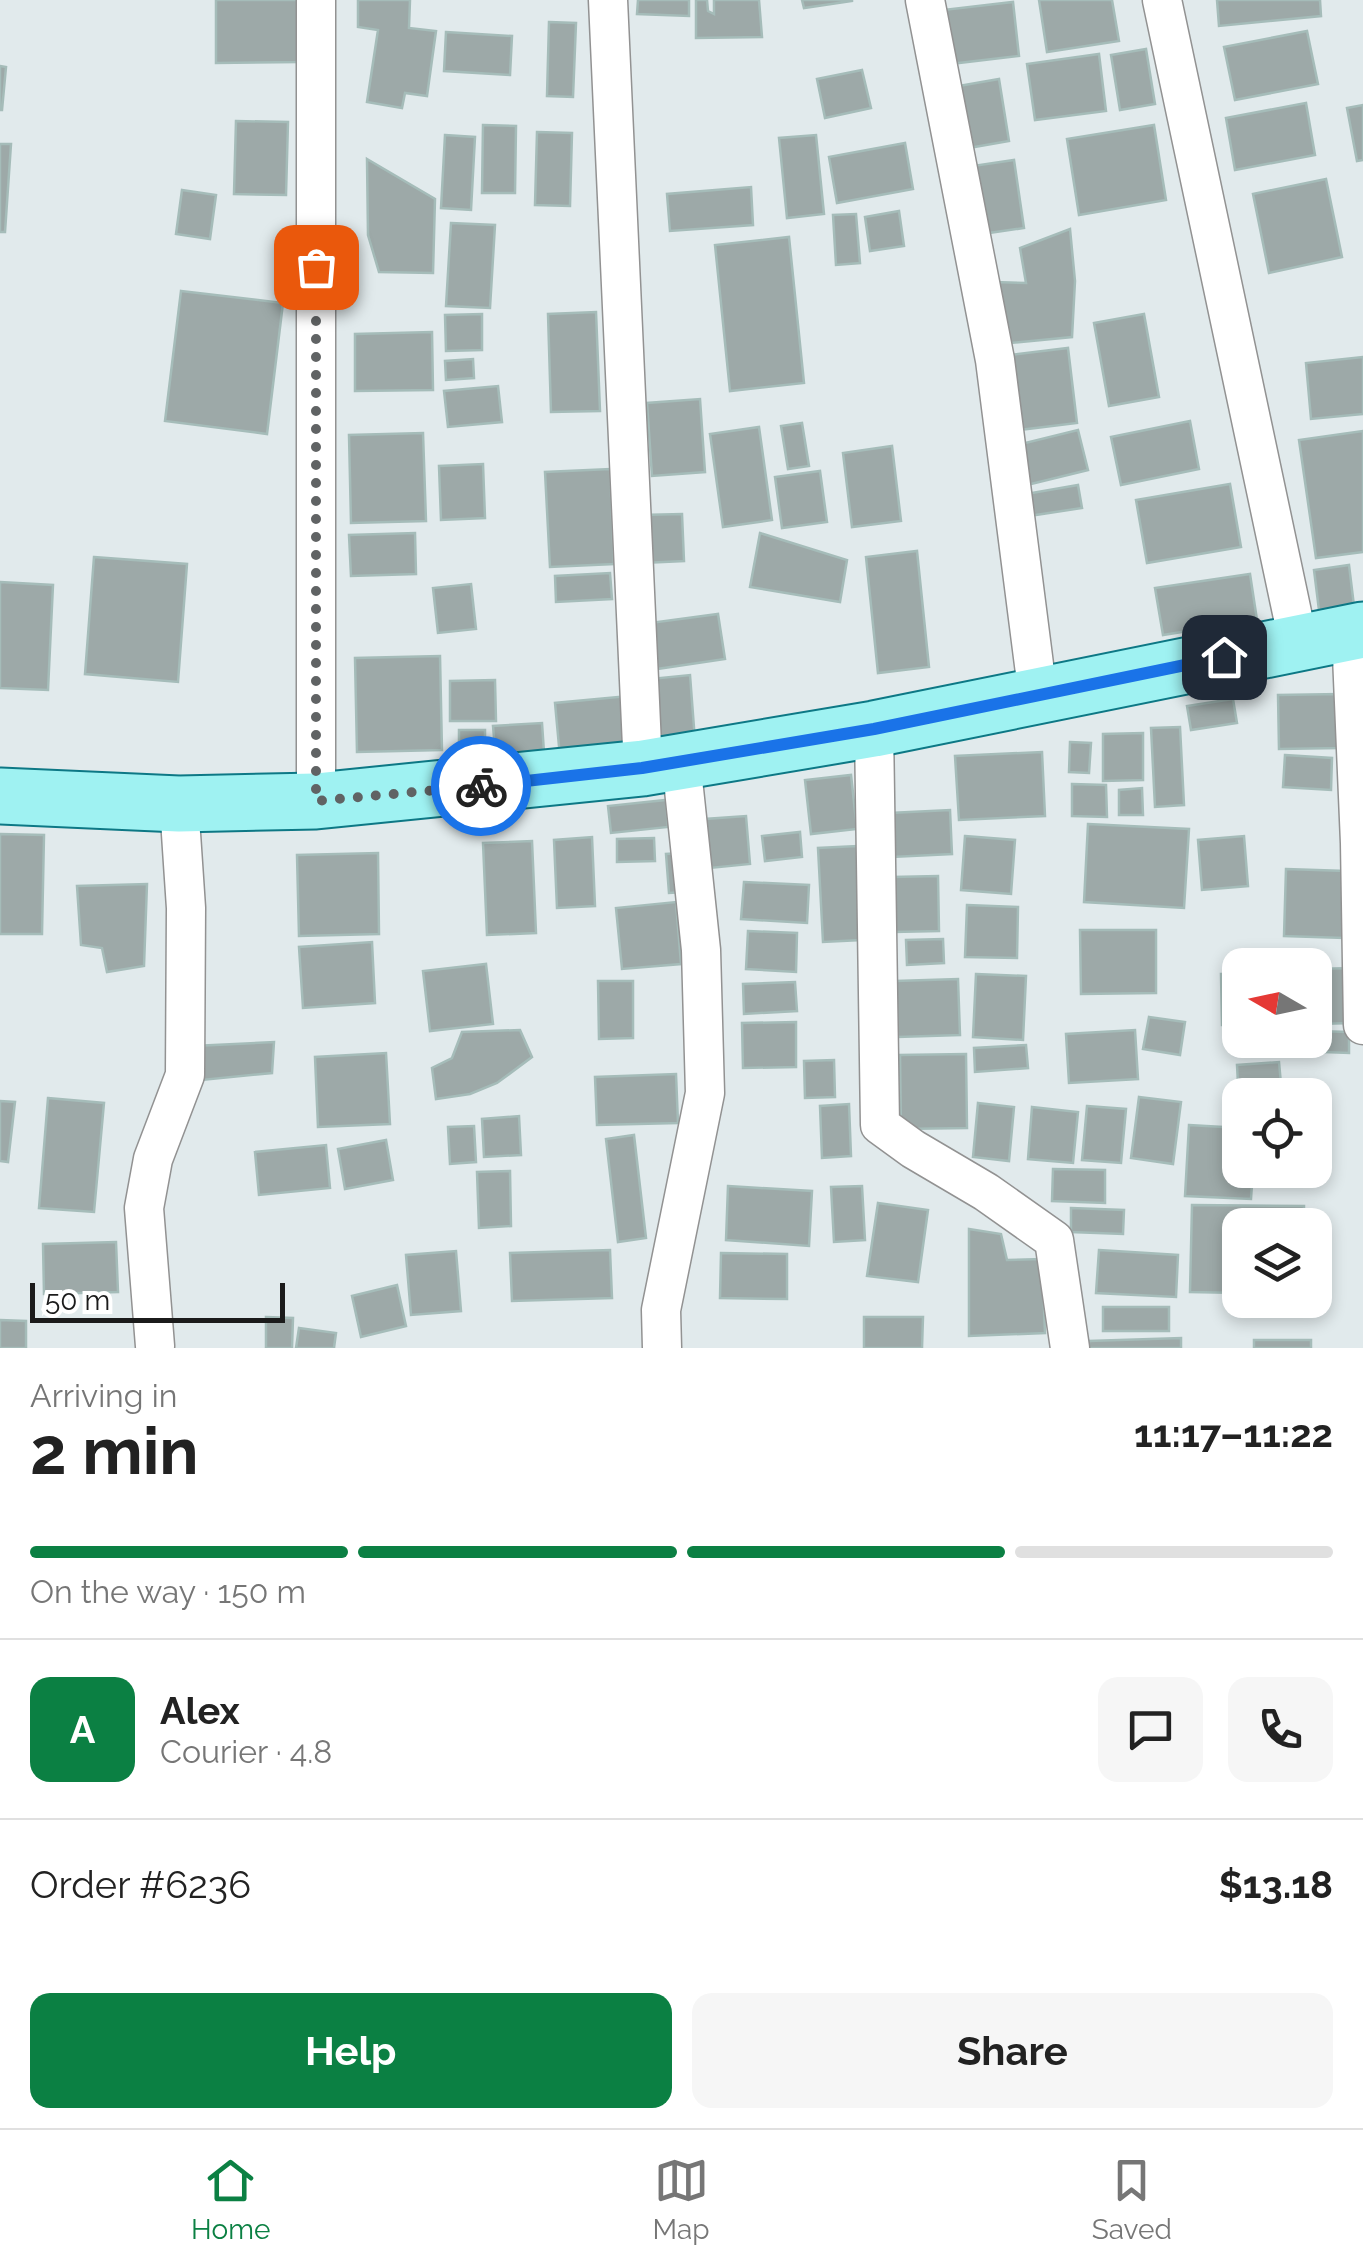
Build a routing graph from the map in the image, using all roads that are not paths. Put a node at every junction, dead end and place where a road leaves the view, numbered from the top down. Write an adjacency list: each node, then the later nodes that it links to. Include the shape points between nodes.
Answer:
1 (316, 0): 11 (street)
2 (608, 0): 9 (street)
3 (925, 0): 7 (street, via 995,360)
4 (1162, 0): 6 (street)
5 (1357, 631): 6 (main road); 13 (street)
6 (1298, 641): 7 (main road)
7 (1038, 696): 8 (main road)
8 (874, 729): 9 (main road); 16 (street, via 880,1125 1054,1240)
9 (662, 765): 11 (main road); 15 (street, via 700,950 705,1092 662,1310)
10 (0, 796): 12 (main road)
11 (316, 801): 12 (main road)
12 (179, 804): 14 (street, via 186,908 184,1075 153,1159 144,1208)
13 (1363, 1026)
14 (155, 1346)
15 (662, 1348)
16 (1070, 1348)

